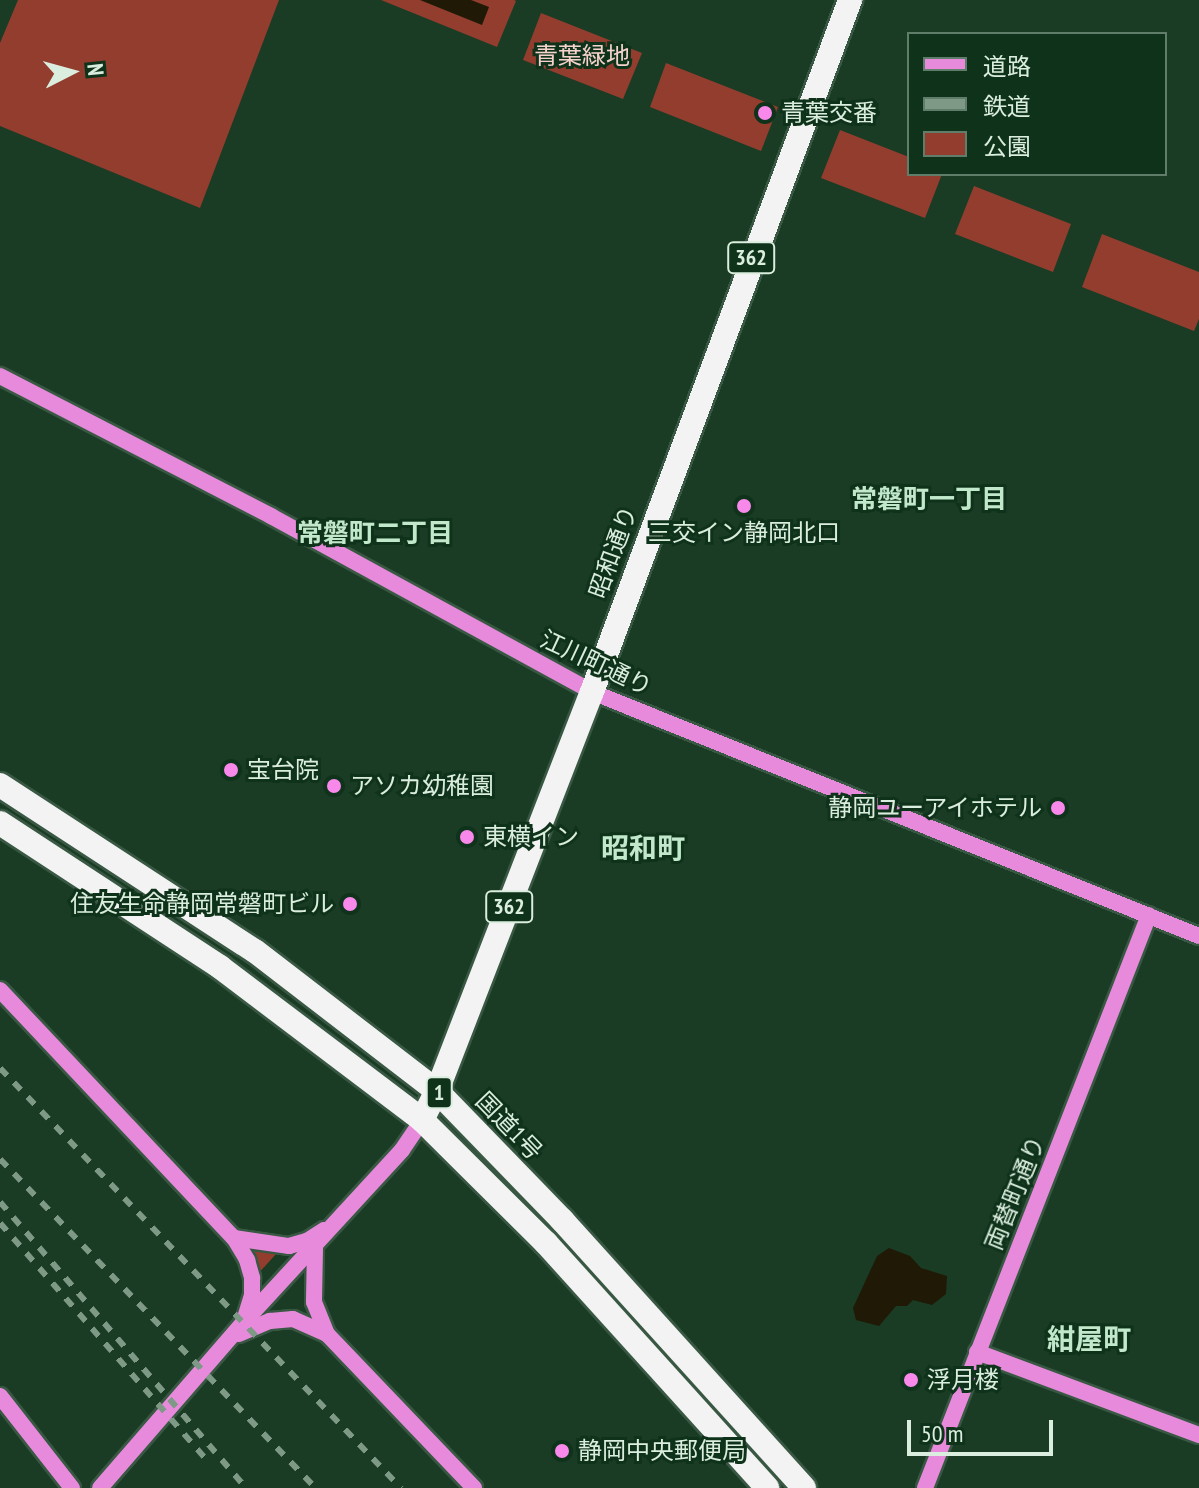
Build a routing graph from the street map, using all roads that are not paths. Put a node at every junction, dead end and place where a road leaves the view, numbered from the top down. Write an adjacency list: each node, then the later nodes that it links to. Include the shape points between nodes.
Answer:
1 (850, 0): 3 (highway, 昭和通り / 362)
2 (0, 376): 3 (street, 江川町通り, via 271,516)
3 (592, 692): 6 (street, 江川町通り); 9 (highway, 昭和通り / 362)
4 (0, 785): 9 (highway, 国道1号 / 1, via 255,951)
5 (0, 823): 10 (highway, 1, via 220,967)
6 (1149, 915): 7 (street, 江川町通り); 17 (street, 両替町通り)
7 (1199, 936)
8 (0, 990): 12 (street)
9 (437, 1091): 10 (highway, 昭和通り / 362); 24 (highway, 国道1号 / 1, via 562,1220)
10 (422, 1120): 11 (street); 23 (highway, 1, via 546,1243)
11 (337, 1222): 12 (street, via 289,1246); 13 (street)
12 (234, 1238): 14 (street, via 252,1278)
13 (315, 1248): 14 (street); 15 (street, via 314,1302)
14 (243, 1323): 16 (street)
15 (327, 1334): 16 (street, via 293,1319 270,1321); 20 (street)
16 (227, 1341): 22 (street)
17 (977, 1352): 19 (street); 25 (street, 両替町通り)
18 (0, 1396): 21 (street)
19 (1199, 1435)
20 (472, 1486)
21 (72, 1488)
22 (100, 1488)
23 (767, 1488)
24 (804, 1488)
25 (925, 1488)

